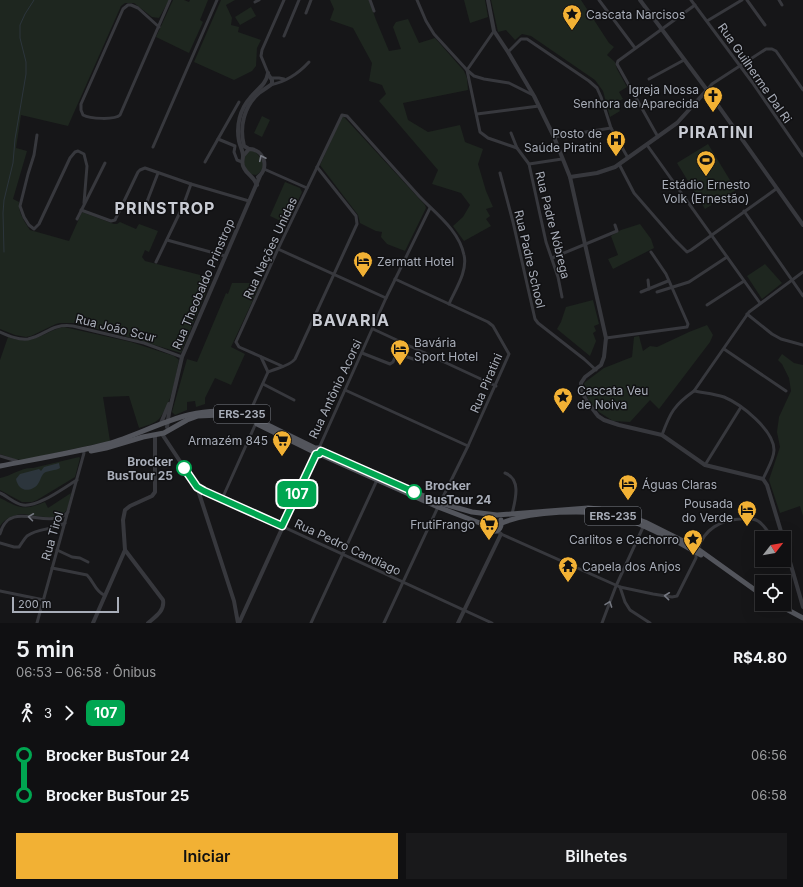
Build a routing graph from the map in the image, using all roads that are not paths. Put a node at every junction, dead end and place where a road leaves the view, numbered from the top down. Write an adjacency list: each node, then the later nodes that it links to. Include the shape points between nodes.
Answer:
1 (170, 0): 23 (street)
2 (217, 0): 51 (street)
3 (259, 0): 16 (street)
4 (284, 0): 33 (street, via 262,50 261,56)
5 (299, 0): 26 (street)
6 (311, 0): 20 (street)
7 (370, 0): 19 (street)
8 (417, 0): 32 (street, via 434,34)
9 (488, 0): 25 (street)
10 (599, 0): 27 (street)
11 (640, 0): 24 (street)
12 (692, 0): 17 (street, Rua Guilherme Dal Ri)
13 (742, 0): 21 (street)
14 (747, 0): 22 (street)
15 (779, 0): 18 (street)
16 (255, 2)
17 (695, 5): 21 (street, Rua Guilherme Dal Ri); 24 (street)
18 (782, 5)
19 (374, 11)
20 (306, 12)
21 (707, 21): 31 (street, Rua Guilherme Dal Ri)
22 (765, 25)
23 (159, 27): 23 (street, via 135,6 123,9 80,107 86,117 114,118 120,115)
24 (661, 29): 27 (street); 29 (street)
25 (494, 31): 28 (street); 32 (street)
26 (284, 36)
27 (635, 48): 48 (street, via 618,61 617,67)
28 (508, 52): 40 (street); 44 (street, via 521,39 527,39 589,81 599,92)
29 (684, 60): 36 (street); 38 (street)
30 (309, 62): 35 (street, via 298,72)
31 (740, 66): 38 (street); 39 (street, via 772,49); 55 (street, Rua Guilherme Dal Ri)
32 (467, 70): 40 (street, via 474,76 509,83); 43 (street)
33 (268, 73): 34 (street); 54 (street, via 265,82 248,99 239,119 238,132)
34 (271, 78): 35 (street); 37 (street)
35 (284, 79): 37 (street, via 280,83)
36 (649, 79)
37 (270, 85): 53 (street, via 255,97 244,116 242,140 244,146)
38 (707, 90): 48 (street, via 677,123); 73 (street)
39 (803, 90)
40 (534, 96): 42 (street)
41 (238, 102): 49 (street)
42 (539, 106): 43 (street); 47 (street)
43 (477, 114): 52 (street, via 480,132 483,135)
44 (611, 128): 47 (street); 56 (street)
45 (510, 133): 52 (street, Rua Padre Nóbrega)
46 (37, 135): 75 (street, via 20,206 29,225 34,229 38,227 70,158 78,151 84,154 86,162)
47 (554, 137): 57 (street)
48 (658, 137): 50 (street)
49 (218, 139): 58 (street); 59 (street, via 235,146 237,160)
50 (647, 145): 56 (street); 83 (street)
51 (153, 147)
52 (517, 148): 61 (street, Rua Padre Nóbrega)
53 (249, 149): 54 (street); 64 (street, one-way to 53, via 262,155)
54 (243, 156): 59 (street)
55 (803, 156)
56 (628, 158): 62 (street)
57 (562, 159): 61 (street); 68 (street)
58 (205, 162)
59 (242, 162): 69 (street, via 246,172)
60 (105, 163): 75 (street)
61 (529, 164): 90 (street, Rua Padre Nóbrega, via 546,242)
62 (619, 164): 68 (street, via 608,170); 83 (street, via 634,193 687,252)
63 (317, 167): 72 (street, Rua Nações Unidas); 76 (street, Rua Nações Unidas, via 341,117 347,116); 93 (street, via 357,219)
64 (264, 169): 67 (street, Rua Theobaldo Prinstrop); 72 (street)
65 (158, 173): 70 (street); 77 (street, via 145,168 140,170 115,220 111,221); 78 (street)
66 (500, 173): 122 (street, Rua Padre School, via 535,319)
67 (260, 176): 69 (street); 71 (street, Rua Theobaldo Prinstrop)
68 (570, 177): 85 (street)
69 (254, 178): 71 (street)
70 (191, 184): 74 (street); 84 (street)
71 (257, 185): 74 (street, Rua Theobaldo Prinstrop)
72 (307, 188): 86 (street, Rua Nações Unidas)
73 (776, 189): 79 (street); 81 (street)
74 (249, 201): 88 (street, Rua Theobaldo Prinstrop)
75 (84, 204): 77 (street)
76 (430, 208): 94 (street, Rua Antônio Acorsi); 107 (street, via 455,235 464,256 463,271)
77 (81, 210): 80 (street)
78 (143, 212)
79 (744, 212): 83 (street); 98 (street)
80 (76, 219)
81 (803, 225)
82 (615, 226): 85 (street, via 617,231)
83 (712, 235): 89 (street)
84 (167, 240): 88 (street); 91 (street)
85 (585, 245): 90 (street); 112 (street)
86 (278, 249): 93 (street); 120 (street, Rua Nações Unidas, via 236,342 239,347)
87 (651, 252): 96 (street)
88 (225, 256): 119 (street, Rua Theobaldo Prinstrop)
89 (727, 257): 97 (street); 99 (street, via 689,282)
90 (552, 258): 104 (street, Rua Padre Nóbrega)
91 (156, 262)
92 (803, 272): 98 (street)
93 (334, 275): 105 (street); 121 (street, via 295,359 291,364)
94 (395, 279): 105 (street, Rua Antônio Acorsi); 107 (street, Rua Piratini)
95 (648, 280): 100 (street)
96 (668, 281): 99 (street); 100 (street)
97 (744, 281): 106 (street); 108 (street)
98 (792, 281): 103 (street); 106 (street)
99 (672, 287): 102 (street); 112 (street, via 687,327)
100 (649, 289): 101 (street)
101 (641, 292)
102 (657, 292)
103 (803, 296)
104 (562, 297)
105 (386, 298): 110 (street, Rua Antônio Acorsi)
106 (760, 303): 109 (street)
107 (449, 304): 125 (street, Rua Piratini, via 488,322 508,351 509,357)
108 (707, 305)
109 (747, 314): 114 (street, via 781,339); 115 (street)
110 (373, 329): 113 (street); 116 (street, Rua Antônio Acorsi)
111 (0, 332): 119 (street, Rua João Scur, via 14,338 25,339 56,326 73,326 140,342)
112 (606, 338): 122 (street, via 603,361)
113 (401, 342): 117 (street); 118 (street)
114 (803, 345)
115 (724, 349): 127 (street); 128 (street)
116 (362, 353): 117 (street, via 388,364 393,362); 126 (street, Rua Antônio Acorsi)
117 (396, 353): 118 (street, via 416,360)
118 (425, 353): 125 (street)
119 (182, 357): 129 (street, Rua Theobaldo Prinstrop)
120 (261, 357): 121 (street, Rua Nações Unidas); 123 (street)
121 (282, 366): 123 (street)
122 (596, 370): 137 (street, via 585,377 581,388 598,416 619,425)
123 (268, 372): 124 (street)
124 (263, 384): 130 (street); 132 (street)
125 (496, 386): 138 (street, Rua Piratini)
126 (346, 390): 138 (street); 140 (street, Rua Antônio Acorsi)
127 (694, 391): 131 (street, via 724,397); 137 (street, via 673,409)
128 (786, 391)
129 (174, 393): 133 (street, Rua Theobaldo Prinstrop); 135 (street, Rua Theobaldo Prinstrop)
130 (294, 400)
131 (741, 407): 144 (street); 147 (street, via 765,430 773,446 773,454)
132 (248, 416): 133 (main road, ERS-235, via 214,411 187,414); 140 (main road, ERS-235)
133 (168, 421): 135 (main road, ERS-235); 136 (street, Rua Theobaldo Prinstrop)
134 (256, 423): 136 (main road, ERS-235, via 235,416 208,415 187,420); 140 (main road, ERS-235); 152 (street)
135 (160, 425): 136 (main road); 136 (main road, via 166,424); 139 (main road, ERS-235)
136 (163, 432): 139 (main road, ERS-235, via 106,448); 150 (street); 169 (street, Rua Theobaldo Prinstrop, via 155,492 125,510)
137 (662, 435): 144 (street)
138 (468, 446): 153 (street, Rua Piratini)
139 (83, 451): 142 (main road, ERS-235); 145 (main road, ERS-235); 148 (street, Rua Tirol)
140 (317, 451): 149 (main road, ERS-235); 153 (main road, ERS-235); 162 (street, Rua Antônio Acorsi)
141 (0, 456): 142 (street, via 13,460)
142 (29, 460): 143 (main road, ERS-235)
143 (0, 466)
144 (705, 466): 147 (street)
145 (0, 470)
146 (505, 473): 155 (street, via 515,482 516,495)
147 (763, 479): 164 (street)
148 (77, 480): 151 (street, via 33,504 18,504); 154 (street, Rua Tirol)
149 (377, 480): 153 (main road, ERS-235); 171 (street)
150 (197, 487): 152 (street, Rua Pedro Candiago); 190 (street, via 234,601)
151 (0, 493)
152 (222, 499): 162 (street, Rua Pedro Candiago)
153 (439, 505): 156 (main road, ERS-235); 161 (main road, ERS-235); 176 (street, Rua Piratini)
154 (68, 512): 158 (street, Rua Tirol); 166 (street, one-way to 166, via 53,519 17,517 4,524)
155 (512, 514): 157 (main road, ERS-235); 160 (main road, ERS-235, via 575,508 594,509 626,515)
156 (490, 515): 157 (main road, ERS-235); 161 (main road, via 486,518)
157 (497, 515): 159 (main road)
158 (65, 522): 167 (street, via 33,532 19,547); 168 (street, Rua Tirol)
159 (502, 523): 160 (main road, ERS-235, via 518,517 587,512 618,516); 165 (main road)
160 (644, 524): 170 (main road, ERS-235); 177 (street)
161 (485, 525): 165 (main road, ERS-235, via 490,531)
162 (282, 526): 171 (street, Rua Pedro Candiago); 190 (street, Rua Antônio Acorsi)
163 (768, 531): 170 (street, via 756,520 740,518 725,521 708,532)
164 (781, 531)
165 (499, 532): 177 (street); 184 (street)
166 (0, 534)
167 (0, 543)
168 (57, 550): 172 (street); 175 (street, Rua Tirol)
169 (125, 550): 181 (street); 189 (street, via 163,600 162,610)
170 (696, 551): 173 (main road, ERS-235); 173 (main road, ERS-235); 178 (street, one-way to 178, via 675,596)
171 (342, 555): 176 (street, Rua Pedro Candiago); 191 (street)
172 (88, 562)
173 (716, 562): 179 (main road, ERS-235)
174 (791, 566): 183 (street)
175 (52, 568): 181 (street, via 87,575 97,591); 182 (street, Rua Tirol)
176 (404, 582): 184 (street, Rua Pedro Candiago); 192 (street, Rua Piratini)
177 (616, 586): 178 (street); 195 (street, one-way to 177)
178 (620, 587): 196 (street, via 630,610)
179 (755, 590)
180 (0, 591): 182 (street)
181 (104, 596): 188 (street)
182 (44, 600): 187 (street, Rua Tirol)
183 (803, 607)
184 (464, 610): 193 (street); 194 (street, Rua Pedro Candiago)
185 (790, 611): 186 (main road)
186 (803, 618)
187 (37, 623)
188 (93, 623)
189 (148, 623)
190 (238, 623)
191 (311, 623)
192 (384, 623)
193 (458, 623)
194 (492, 623)
195 (602, 623)
196 (650, 623)

